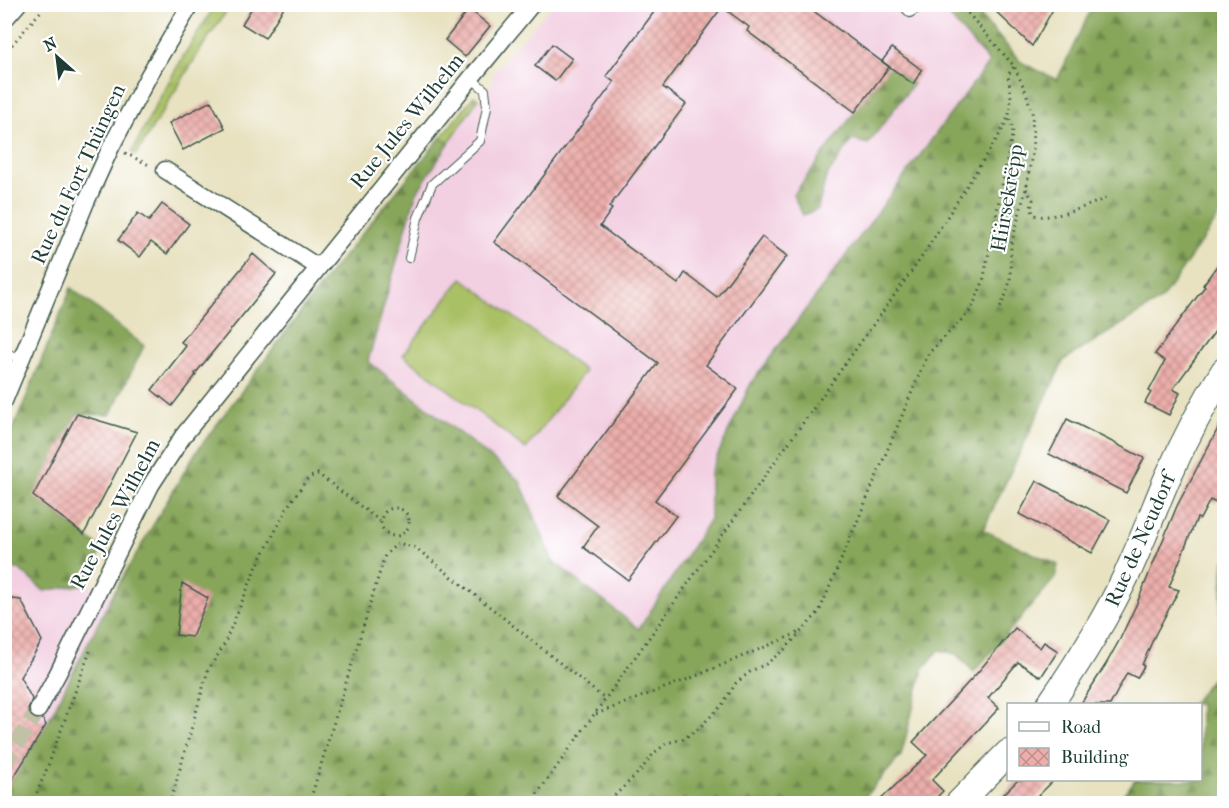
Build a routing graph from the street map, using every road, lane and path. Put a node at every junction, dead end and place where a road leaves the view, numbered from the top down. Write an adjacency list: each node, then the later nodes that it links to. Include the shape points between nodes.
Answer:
1 (18, 4): 8 (street)
2 (47, 4): 9 (path)
3 (191, 4): 22 (street, Rue du Fort Thüngen, via 111,147)
4 (532, 4): 11 (street, Rue Jules Wilhelm)
5 (901, 4): 7 (lane, via 910,13)
6 (960, 4): 10 (path, Hiirsekrëpp)
7 (923, 5)
8 (4, 20)
9 (4, 54)
10 (1014, 66): 12 (path, via 1008,75 1012,97); 16 (path, Hiirsekrëpp, via 1032,113 1033,149)
11 (471, 78): 18 (lane, via 485,90 487,107 480,141 432,184 418,218); 19 (street, Rue Jules Wilhelm)
12 (1009, 117): 28 (path, via 1014,130 983,282 971,310 928,354 819,612); 30 (path, via 921,258)
13 (134, 158): 14 (path)
14 (148, 164)
15 (165, 170): 19 (street)
16 (1026, 189): 17 (path, via 1034,215 1041,217 1081,209); 20 (path, Hiirsekrëpp, via 1011,245 1010,281)
17 (1108, 197)
18 (409, 258)
19 (318, 267): 32 (street, Rue Jules Wilhelm, via 183,436 151,485)
20 (999, 311)
21 (4, 352): 22 (lane)
22 (21, 359): 24 (street, Rue du Fort Thüngen)
23 (1224, 371): 31 (main road, Rue de Neudorf, via 1186,439 1111,606)
24 (4, 401)
25 (380, 520): 26 (path, via 382,529); 26 (path, via 392,508 408,515 406,532); 36 (path, via 318,474 308,478 290,503 257,566 223,647 208,670)
26 (397, 537): 27 (path)
27 (398, 543): 30 (path, via 417,548); 37 (path, via 385,555)
28 (800, 632): 33 (path); 39 (path, via 785,649 736,683 722,705 698,729 654,753)
29 (93, 643): 35 (path)
30 (605, 700): 33 (path)
31 (1051, 703)
32 (38, 710)
33 (593, 715): 38 (path)
34 (1007, 754): 40 (main road)
35 (32, 804)
36 (170, 804)
37 (309, 804)
38 (530, 804)
39 (606, 804)
40 (958, 804)

